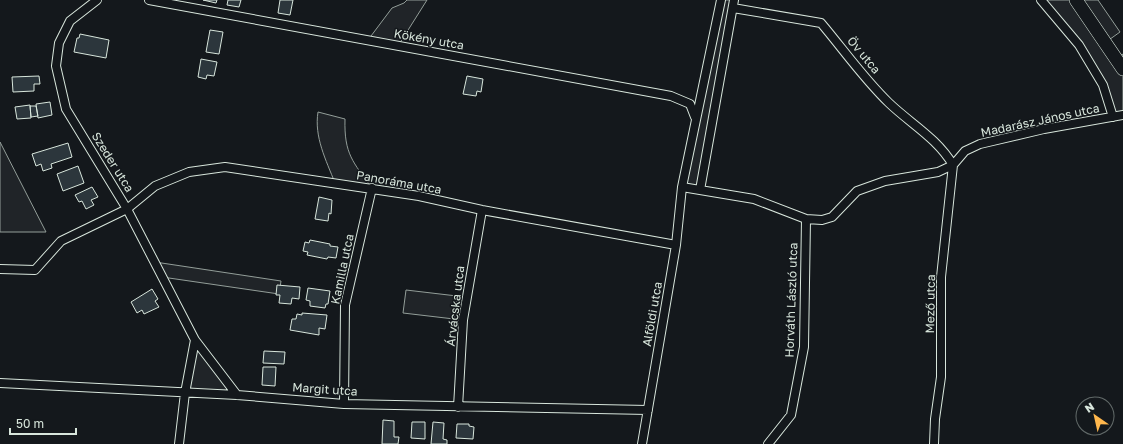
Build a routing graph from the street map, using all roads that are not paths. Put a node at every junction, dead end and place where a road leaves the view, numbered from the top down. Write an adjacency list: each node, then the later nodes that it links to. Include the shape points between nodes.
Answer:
1 (97, 0): 15 (street, Szeder utca, via 70,21 60,43 56,66 66,109)
2 (149, 0): 9 (street, Kökény utca, via 671,96 690,104)
3 (721, 0): 9 (street, Alföldi utca)
4 (1041, 0): 10 (street, via 1079,46 1103,85)
5 (1076, 0): 7 (main road)
6 (734, 4): 11 (street, Öv utca, via 821,23 888,102 926,133); 14 (street)
7 (1121, 62)
8 (1123, 115): 10 (street, Madarász János utca)
9 (695, 117): 12 (street, Alföldi utca)
10 (1113, 117): 11 (street, Madarász János utca, via 980,144 965,151)
11 (953, 165): 17 (street, Madarász János utca, via 938,172 885,181 864,188 853,195 832,217 822,220); 30 (street, Mező utca, via 941,277 941,377)
12 (682, 186): 14 (street); 18 (street, Alföldi utca)
13 (372, 188): 15 (street, Panoráma utca, via 224,167 188,172 156,186); 16 (street, Panoráma utca); 24 (street, Kamilla utca, via 345,305)
14 (700, 190): 17 (street, Madarász János utca, via 754,199)
15 (127, 209): 19 (street, Panoráma utca, via 62,241 35,270); 20 (street, Szeder utca)
16 (482, 210): 18 (street, Panoráma utca); 25 (street, Árvácska utca, via 463,320)
17 (806, 219): 29 (street, Horváth László utca, via 804,348 791,415)
18 (676, 245): 26 (street, Alföldi utca)
19 (0, 269)
20 (195, 340): 22 (street); 23 (street, Szeder utca)
21 (0, 383): 22 (street, Margit utca)
22 (185, 393): 23 (street, Margit utca); 27 (street)
23 (237, 395): 24 (street, Margit utca)
24 (344, 404): 25 (street, Margit utca)
25 (458, 407): 26 (street, Margit utca)
26 (648, 410): 28 (street, Alföldi utca)
27 (179, 444)
28 (642, 444)
29 (768, 444)
30 (934, 444)

